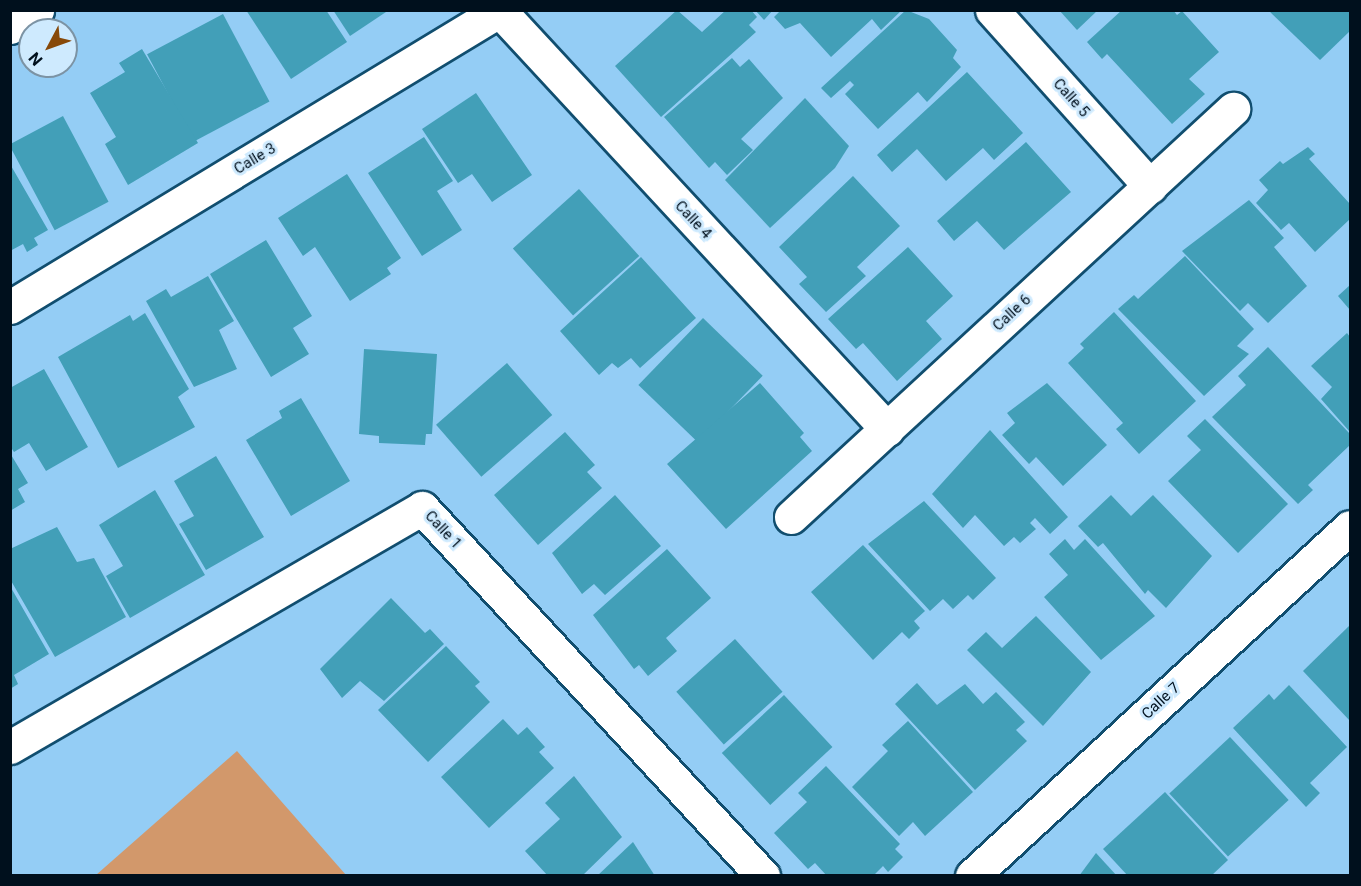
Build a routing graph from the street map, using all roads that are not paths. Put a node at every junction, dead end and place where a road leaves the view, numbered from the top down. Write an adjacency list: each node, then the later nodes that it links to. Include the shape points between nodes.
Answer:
1 (37, 10): 4 (street)
2 (992, 10): 6 (street, Calle 5)
3 (500, 11): 7 (street, Calle 3); 8 (street, Calle 4)
4 (10, 27)
5 (1233, 109): 6 (street, Calle 6)
6 (1150, 186): 8 (street, Calle 6)
7 (10, 307)
8 (887, 429): 9 (street, Calle 6)
9 (791, 517)
10 (1350, 527): 13 (street, Calle 7)
11 (10, 747): 12 (street, Calle 1, via 422,508)
12 (763, 876)
13 (972, 876)

